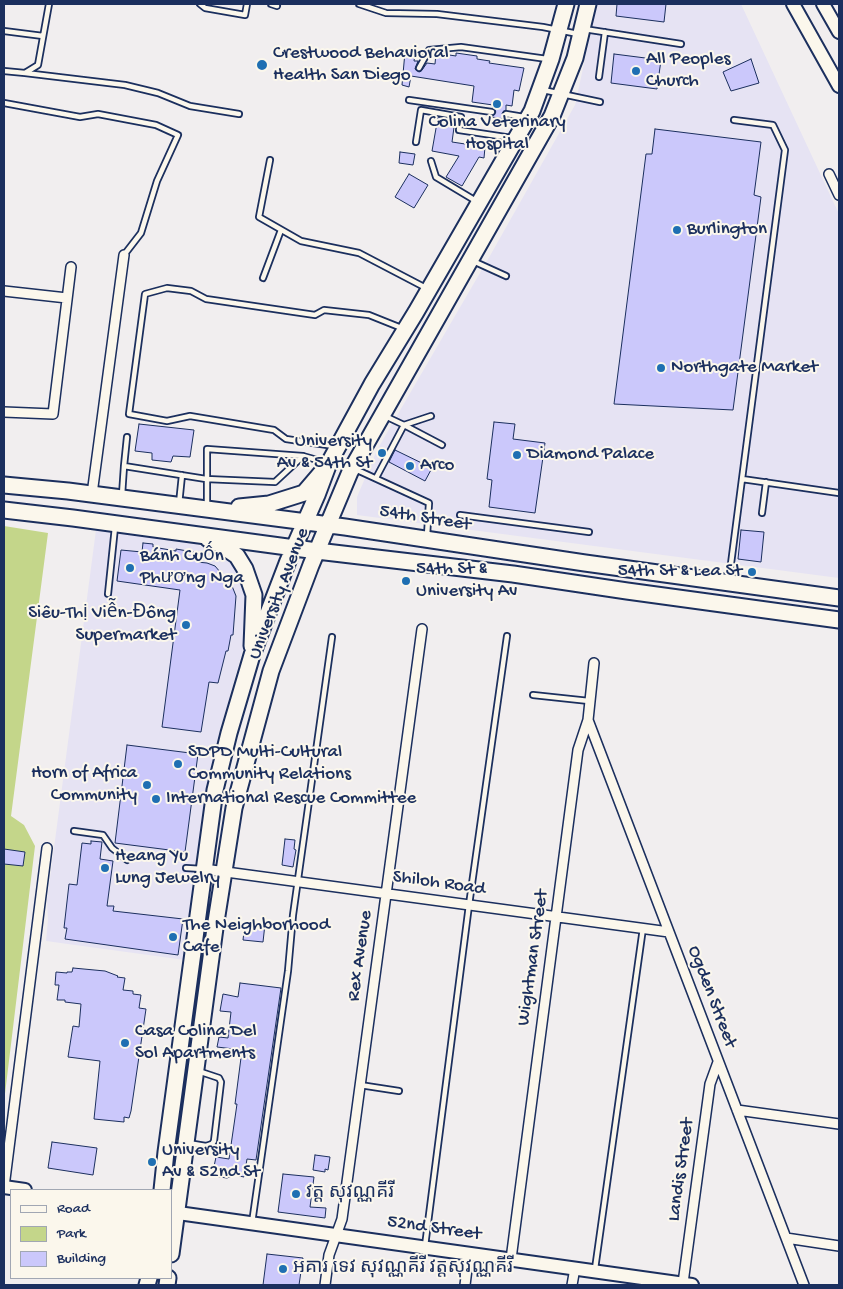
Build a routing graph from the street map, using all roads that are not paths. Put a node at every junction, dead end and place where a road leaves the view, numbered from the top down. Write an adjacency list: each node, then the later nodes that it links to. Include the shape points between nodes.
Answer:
1 (49, 4): 16 (lane)
2 (200, 4): 3 (lane, via 205,8 245,15)
3 (247, 4)
4 (271, 4): 10 (lane)
5 (360, 4): 11 (lane, via 386,13 437,14)
6 (566, 4): 11 (main road, University Avenue)
7 (588, 4): 13 (main road, University Avenue)
8 (793, 4): 23 (street)
9 (823, 4): 15 (street)
10 (277, 6)
11 (560, 30): 13 (lane); 18 (main road, University Avenue)
12 (4, 31): 16 (lane)
13 (582, 32): 14 (lane); 25 (main road, University Avenue)
14 (605, 32): 17 (lane); 22 (lane)
15 (839, 32)
16 (43, 36): 21 (lane, via 38,65)
17 (682, 44)
18 (551, 59): 19 (lane, via 461,47 429,50); 24 (main road, University Avenue)
19 (419, 68)
20 (4, 71): 21 (lane)
21 (25, 72): 30 (lane, via 125,85 158,93 190,106)
22 (599, 76)
23 (839, 86)
24 (540, 90): 25 (lane); 32 (main road, University Avenue)
25 (561, 93): 28 (lane); 43 (main road, University Avenue, via 552,116)
26 (409, 100): 29 (lane)
27 (4, 102): 42 (lane, via 80,117 98,114 156,125 178,136 156,181 141,233)
28 (600, 102)
29 (492, 112)
30 (239, 114)
31 (506, 114): 32 (lane)
32 (528, 118): 34 (main road, University Avenue)
33 (734, 120): 65 (lane, via 773,125 785,150)
34 (516, 138): 35 (lane, via 459,130 461,117 420,110); 40 (main road, University Avenue)
35 (416, 142)
36 (270, 160): 41 (lane, via 260,218)
37 (431, 162): 40 (lane, via 436,177)
38 (829, 174): 39 (street)
39 (839, 195)
40 (479, 203): 47 (main road, University Avenue)
41 (281, 230): 46 (lane); 47 (lane, via 301,241 359,253)
42 (124, 255): 69 (street)
43 (470, 259): 45 (lane); 52 (main road, University Avenue)
44 (71, 267): 49 (street)
45 (506, 276)
46 (262, 278)
47 (429, 290): 50 (main road, University Avenue)
48 (4, 291): 49 (street)
49 (67, 298): 51 (street, via 53,414)
50 (406, 329): 57 (main road, University Avenue); 57 (lane, via 369,314 324,310 315,315 206,299 191,291 167,288 145,294 129,414 167,421 190,416 274,430 286,439)
51 (4, 412)
52 (382, 414): 54 (lane); 61 (main road, University Avenue)
53 (431, 416): 54 (lane)
54 (404, 425): 56 (lane); 63 (lane)
55 (127, 437): 60 (lane)
56 (442, 445)
57 (338, 446): 59 (main road, University Avenue)
58 (303, 456): 59 (lane); 64 (lane, via 275,482); 64 (lane, via 207,449)
59 (329, 463): 72 (main road, via 304,494 269,504); 76 (main road, University Avenue)
60 (124, 466): 62 (lane); 70 (lane)
61 (352, 468): 63 (lane); 78 (main road, University Avenue)
62 (182, 475): 64 (lane); 71 (lane)
63 (376, 478): 81 (lane, via 429,503)
64 (206, 479): 72 (lane)
65 (742, 479): 66 (lane); 86 (lane)
66 (766, 482): 68 (lane); 74 (lane)
67 (4, 485): 69 (main road, 54th Street)
68 (839, 493)
69 (92, 494): 70 (main road, 54th Street)
70 (122, 498): 71 (main road, 54th Street)
71 (178, 505): 72 (main road, 54th Street)
72 (207, 509): 76 (main road, 54th Street)
73 (4, 510): 77 (main road)
74 (762, 513)
75 (460, 515): 79 (lane)
76 (305, 522): 78 (main road, 54th Street); 82 (main road, University Avenue)
77 (116, 523): 80 (main road); 87 (lane)
78 (328, 525): 81 (main road, 54th Street); 83 (main road, University Avenue)
79 (589, 532)
80 (200, 535): 82 (main road); 93 (main road, via 237,556 245,570 254,596)
81 (427, 540): 84 (main road, 54th Street)
82 (293, 548): 83 (main road); 93 (main road, University Avenue)
83 (317, 551): 85 (main road); 103 (main road, University Avenue, via 266,688 234,808)
84 (585, 564): 85 (main road, via 576,572); 86 (main road, 54th Street)
85 (541, 578): 89 (main road)
86 (729, 583): 88 (main road, 54th Street)
87 (108, 594)
88 (839, 598)
89 (839, 620)
90 (422, 629): 105 (street, Rex Avenue)
91 (507, 636): 106 (lane)
92 (332, 637): 104 (lane)
93 (252, 655): 102 (main road, University Avenue, via 215,790)
94 (594, 662): 96 (street, Wightman Street)
95 (533, 695): 96 (lane)
96 (590, 701): 97 (street, Wightman Street)
97 (588, 720): 107 (street, Wightman Street, via 578,750); 109 (street, Ogden Street)
98 (74, 831): 100 (lane, via 103,835 112,848)
99 (47, 848): 117 (street)
100 (127, 860)
101 (186, 868): 102 (lane)
102 (204, 869): 103 (street, Shiloh Road); 119 (main road, University Avenue)
103 (224, 871): 104 (street, Shiloh Road); 111 (main road, University Avenue)
104 (298, 881): 105 (street, Shiloh Road); 121 (lane)
105 (386, 893): 106 (street, Shiloh Road); 112 (street, Rex Avenue)
106 (469, 905): 107 (street, Shiloh Road); 126 (lane)
107 (556, 916): 108 (street, Shiloh Road); 128 (street, Wightman Street)
108 (643, 928): 109 (street, Shiloh Road); 130 (lane)
109 (669, 932): 110 (street, Ogden Street)
110 (718, 1062): 114 (street, Ogden Street); 131 (street, Landis Street, via 710,1084)
111 (196, 1070): 116 (main road, University Avenue); 116 (lane, via 222,1082 214,1141 206,1146)
112 (360, 1085): 113 (lane); 122 (street, Rex Avenue, via 342,1219)
113 (399, 1091)
114 (737, 1110): 115 (street); 123 (street, Ogden Street)
115 (839, 1124)
116 (186, 1142): 120 (main road, University Avenue)
117 (4, 1187): 118 (street)
118 (18, 1189)
119 (162, 1189)
120 (174, 1212): 121 (street, 52nd Street); 124 (main road, University Avenue)
121 (252, 1223): 122 (street, 52nd Street)
122 (336, 1235): 126 (street, 52nd Street); 132 (street, Rex Avenue, via 329,1255)
123 (786, 1238): 125 (street); 135 (street, Ogden Street)
124 (172, 1240)
125 (839, 1246)
126 (424, 1247): 127 (street, 52nd Street)
127 (469, 1253): 128 (street, 52nd Street); 133 (street)
128 (510, 1259): 129 (street, 52nd Street)
129 (575, 1268): 130 (street, 52nd Street); 134 (street)
130 (595, 1271): 131 (street, 52nd Street)
131 (687, 1284)
132 (325, 1285)
133 (465, 1285)
134 (572, 1285)
135 (804, 1285)

